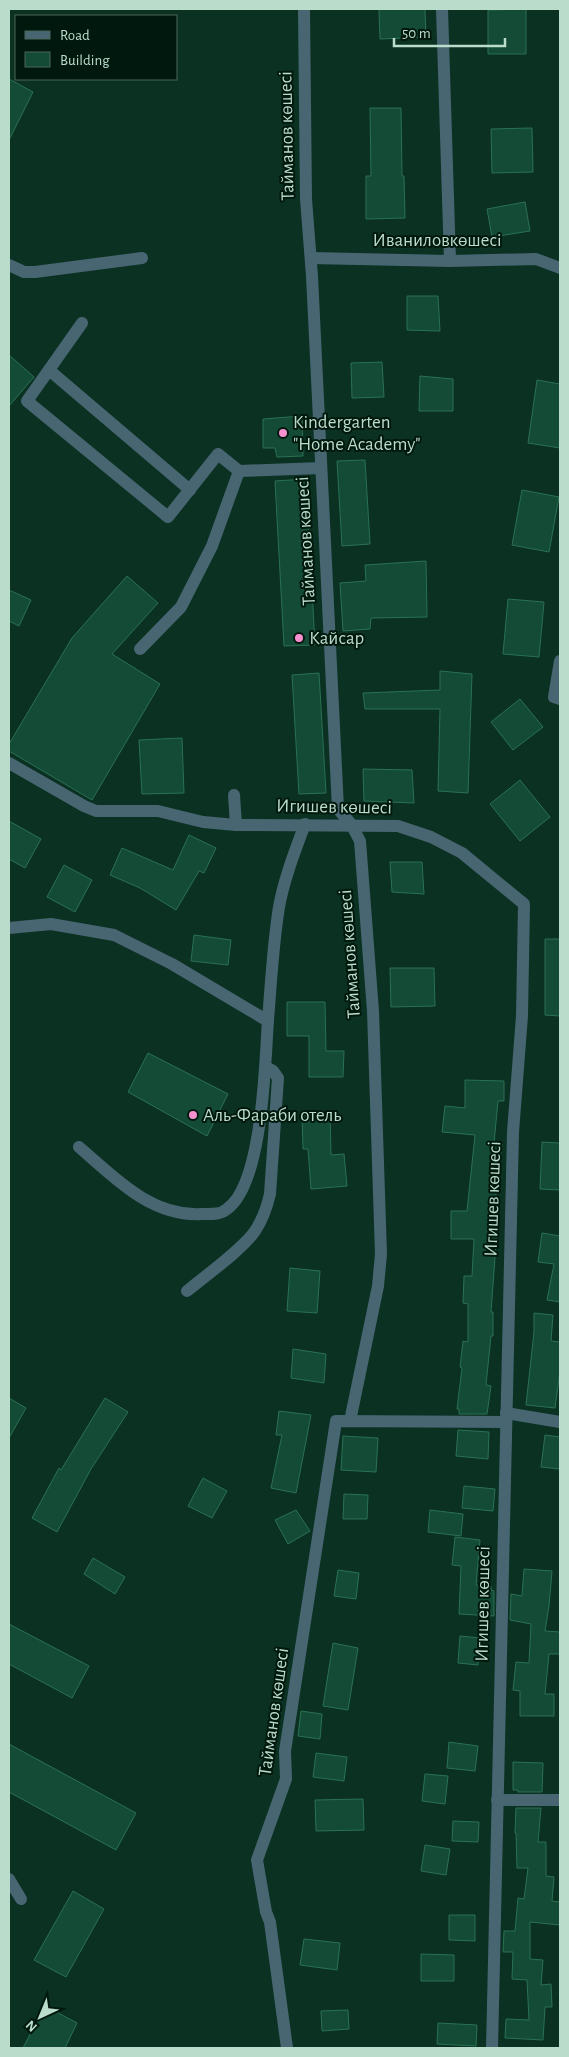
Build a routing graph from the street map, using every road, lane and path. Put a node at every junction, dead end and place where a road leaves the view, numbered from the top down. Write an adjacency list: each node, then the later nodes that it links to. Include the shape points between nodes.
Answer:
1 (304, 9): 4 (street, Тайманов көшесі, via 306,199)
2 (442, 9): 5 (street)
3 (142, 258): 6 (street, via 35,272 24,272)
4 (311, 258): 5 (street, Иваниловкөшесі); 10 (street, Тайманов көшесі)
5 (450, 261): 7 (street, Иваниловкөшесі, via 536,259)
6 (9, 265)
7 (560, 268)
8 (82, 324): 9 (street)
9 (49, 370): 12 (street); 12 (street, via 27,401 168,517)
10 (321, 468): 11 (street); 19 (street, Тайманов көшесі, via 338,808)
11 (239, 471): 12 (street, via 218,454); 13 (street, via 212,546 181,607)
12 (190, 490)
13 (140, 649)
14 (560, 661): 15 (street, via 554,697)
15 (560, 699)
16 (9, 763): 20 (street, Игишев көшесі, via 96,811 158,811 203,822)
17 (234, 795): 20 (street)
18 (305, 824): 19 (street, Игишев көшесі); 20 (street, Игишев көшесі); 22 (street, via 279,907)
19 (351, 824): 26 (street, Игишев көшесі, via 398,826 431,837 462,853 524,904 522,1016 513,1132); 27 (street, Тайманов көшесі, via 360,841 373,1011 381,1254 378,1286)
20 (236, 825)
21 (9, 928): 22 (street, via 52,924 114,935 172,964)
22 (268, 1021): 23 (street)
23 (266, 1067): 24 (street, via 257,1140 249,1173 228,1209 217,1214 173,1212 151,1204); 25 (street, via 278,1078 270,1194 266,1210 245,1243)
24 (79, 1148)
25 (187, 1292)
26 (506, 1417): 27 (street); 28 (street); 29 (street, Игишев көшесі)
27 (350, 1421): 33 (street, Тайманов көшесі, via 336,1421 285,1752 286,1779 257,1860 270,1922)
28 (560, 1422)
29 (497, 1800): 30 (street); 34 (street, Игишев көшесі)
30 (560, 1800)
31 (9, 1879): 32 (street)
32 (21, 1898)
33 (287, 2048)
34 (492, 2048)

